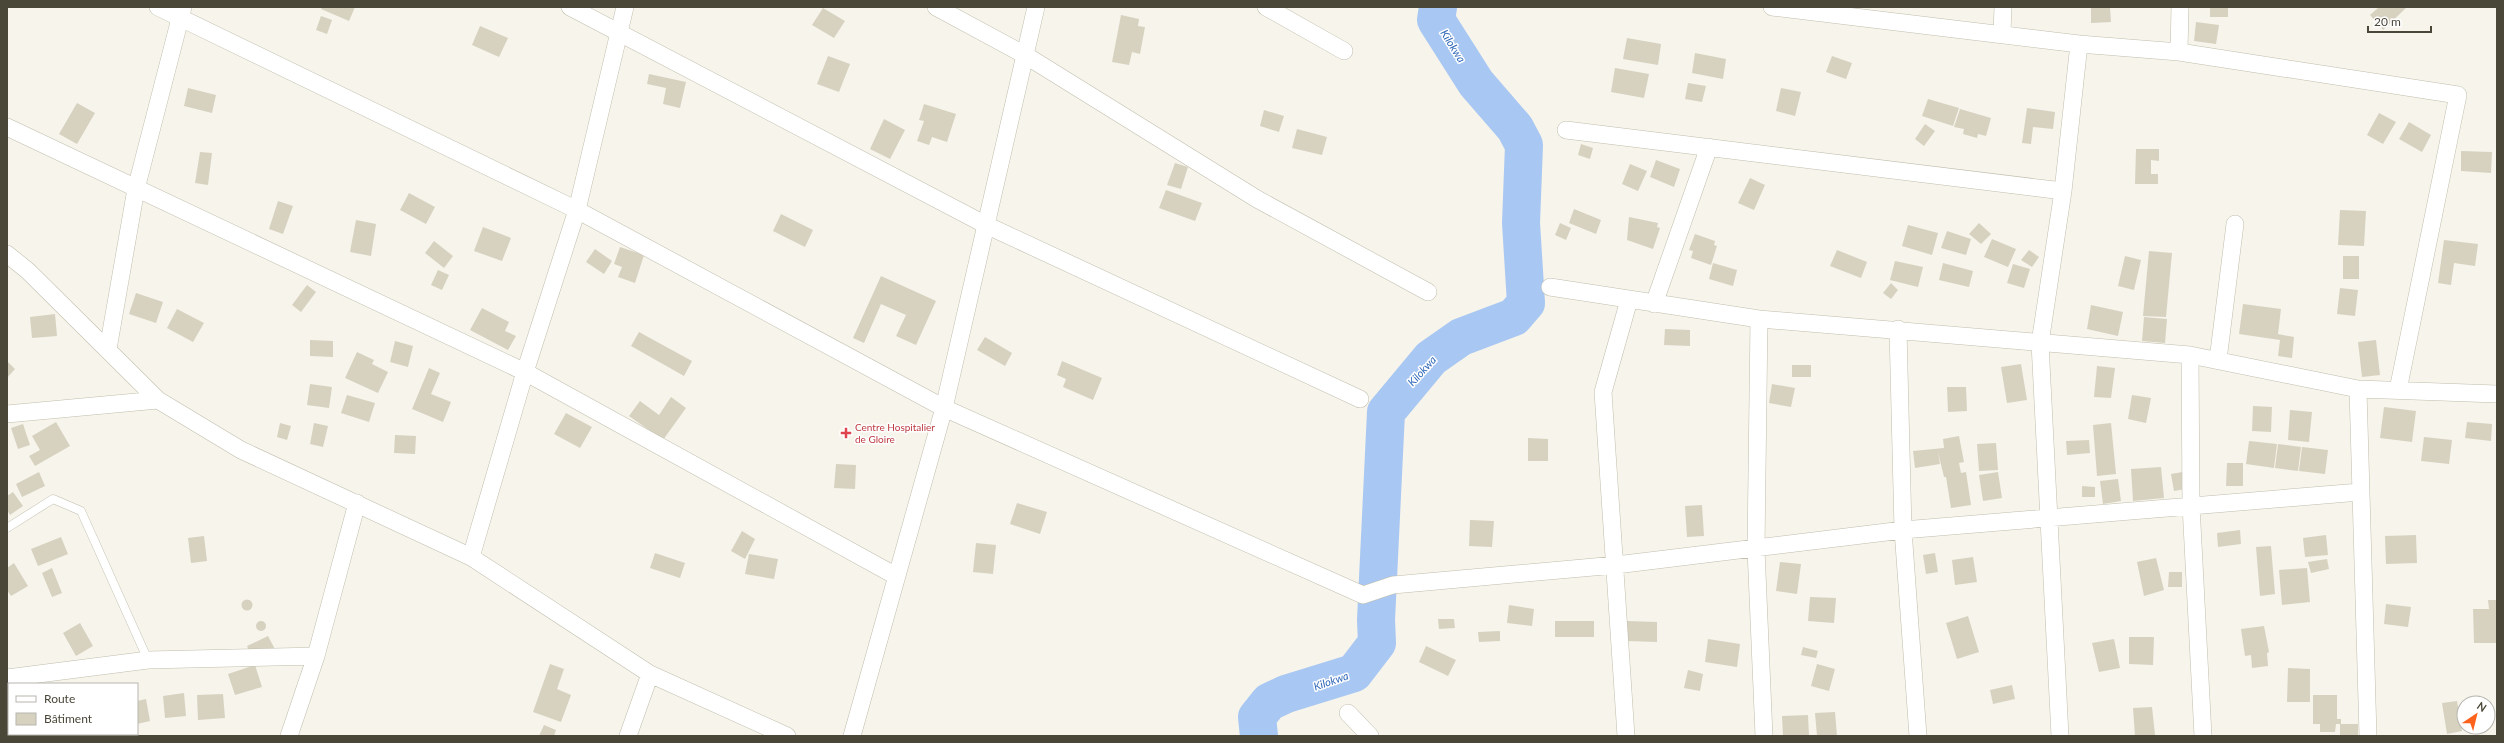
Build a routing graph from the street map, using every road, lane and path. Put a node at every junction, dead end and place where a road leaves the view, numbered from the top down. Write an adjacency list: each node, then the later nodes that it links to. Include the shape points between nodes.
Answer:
1 (158, 7): 11 (street)
2 (570, 7): 12 (street)
3 (625, 7): 12 (street)
4 (936, 7): 17 (street)
5 (1036, 7): 17 (street)
6 (1266, 7): 15 (street)
7 (1772, 7): 10 (street)
8 (2003, 7): 13 (street)
9 (2180, 7): 16 (street)
10 (1814, 10): 13 (street)
11 (182, 12): 21 (street); 23 (street)
12 (619, 31): 23 (street); 25 (street)
13 (2002, 33): 14 (street)
14 (2079, 44): 16 (street); 22 (street)
15 (1344, 51)
16 (2179, 52): 41 (street, via 2458,95)
17 (1025, 55): 25 (street); 30 (street, via 1257,199)
18 (7, 126): 21 (street)
19 (1566, 130): 20 (street)
20 (1709, 147): 22 (street); 32 (street)
21 (136, 189): 36 (street); 39 (street)
22 (2063, 191): 35 (street)
23 (577, 210): 39 (street); 45 (street)
24 (2235, 224): 38 (street)
25 (986, 225): 43 (street); 45 (street)
26 (7, 254): 27 (street)
27 (28, 271): 28 (street); 36 (street)
28 (7, 273)
29 (1550, 287): 31 (street)
30 (1428, 292)
31 (1629, 300): 32 (street); 55 (street, via 1603,392)
32 (1654, 304): 33 (street)
33 (1759, 319): 34 (street); 53 (street)
34 (1898, 330): 35 (street); 52 (street)
35 (2040, 343): 37 (street); 50 (street)
36 (108, 349): 44 (street)
37 (2190, 355): 38 (street); 49 (street)
38 (2218, 360): 40 (street)
39 (525, 372): 54 (street); 56 (street)
40 (2358, 389): 41 (street); 47 (street)
41 (2398, 390): 42 (street)
42 (2497, 394)
43 (1360, 399)
44 (158, 400): 46 (street); 48 (street, via 241,450)
45 (944, 408): 55 (street, via 1363,595 1393,585); 56 (street)
46 (7, 414)
47 (2360, 492): 49 (street); 72 (street)
48 (357, 503): 54 (street); 57 (street)
49 (2191, 505): 50 (street); 71 (street)
50 (2047, 518): 52 (street); 70 (street)
51 (7, 528): 58 (lane, via 53,499 81,511)
52 (1903, 530): 53 (street); 69 (street)
53 (1756, 549): 55 (street); 68 (street)
54 (471, 557): 59 (street)
55 (1616, 565): 67 (street)
56 (896, 576): 65 (street)
57 (316, 656): 58 (street); 62 (street)
58 (148, 660): 60 (street)
59 (650, 674): 63 (street); 64 (street)
60 (7, 678)
61 (1348, 713): 66 (street)
62 (289, 736)
63 (628, 736)
64 (787, 736)
65 (852, 736)
66 (1370, 736)
67 (1626, 736)
68 (1764, 736)
69 (1918, 736)
70 (2060, 736)
71 (2203, 736)
72 (2368, 736)

